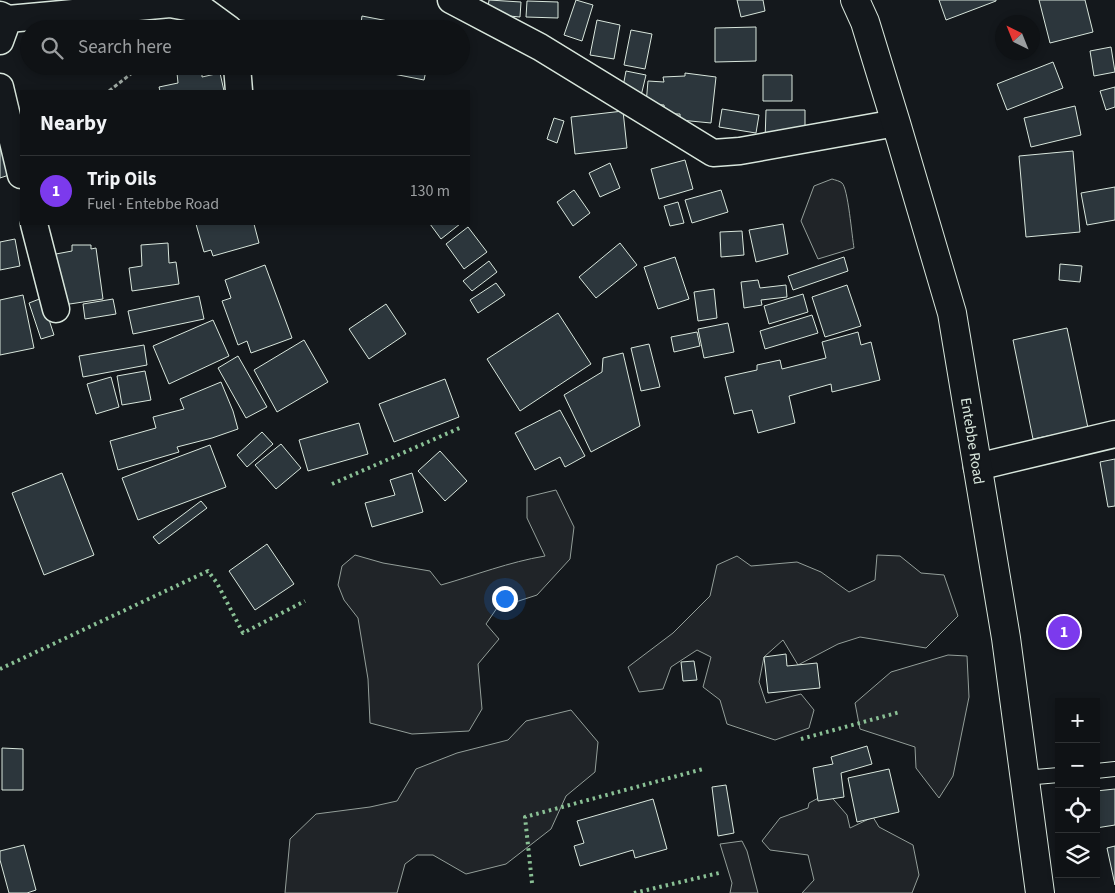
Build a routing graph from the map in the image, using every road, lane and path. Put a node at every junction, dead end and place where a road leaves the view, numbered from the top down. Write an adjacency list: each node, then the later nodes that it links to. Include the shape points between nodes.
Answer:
1 (451, 0): 13 (street, via 540,47 713,153)
2 (855, 0): 13 (main road, Entebbe Road)
3 (213, 5): 4 (street, via 170,4); 5 (street)
4 (43, 20)
5 (223, 20)
6 (20, 23): 7 (street)
7 (3, 25)
8 (129, 75): 11 (path)
9 (238, 75): 12 (street)
10 (0, 86): 14 (street)
11 (110, 90)
12 (239, 90)
13 (896, 123): 18 (main road, Entebbe Road, via 952,313)
14 (20, 171)
15 (34, 225): 16 (street)
16 (56, 309)
17 (1115, 434): 18 (street)
18 (976, 467): 22 (main road, Entebbe Road, via 1006,638)
19 (1115, 769): 20 (lane)
20 (1100, 771)
21 (1055, 775): 22 (lane)
22 (1024, 778): 23 (main road, Entebbe Road)
23 (1040, 893)

